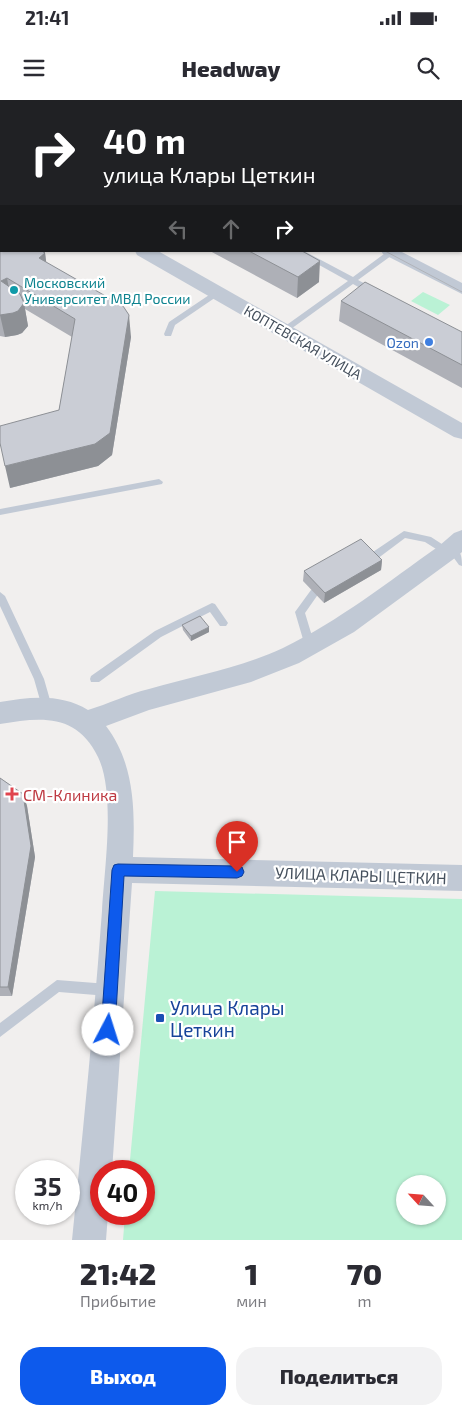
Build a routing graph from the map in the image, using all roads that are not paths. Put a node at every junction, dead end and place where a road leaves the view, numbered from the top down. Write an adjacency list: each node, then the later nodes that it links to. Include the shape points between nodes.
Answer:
1 (146, 252): 6 (street, КОПТЕВСКАЯ УЛИЦА)
2 (300, 252): 4 (lane)
3 (389, 252): 4 (lane); 5 (street)
4 (352, 280): 7 (lane); 8 (lane)
5 (462, 289)
6 (218, 293): 8 (street, КОПТЕВСКАЯ УЛИЦА); 9 (lane, via 172,324)
7 (378, 294)
8 (284, 331): 10 (street, КОПТЕВСКАЯ УЛИЦА)
9 (168, 334)
10 (462, 432)
11 (159, 482): 12 (lane)
12 (0, 512)
13 (456, 550): 14 (lane, via 404,534); 18 (street)
14 (370, 559)
15 (314, 593): 18 (lane, via 300,612)
16 (0, 596): 20 (lane, via 39,679)
17 (223, 623): 19 (lane, via 212,608 158,634)
18 (310, 646): 22 (street, via 256,672 148,700)
19 (95, 679)
20 (47, 707): 21 (street); 22 (street, via 65,711)
21 (0, 713)
22 (85, 722): 23 (street, via 109,751 118,780)
23 (118, 870): 24 (street, УЛИЦА КЛАРЫ ЦЕТКИН); 25 (street)
24 (462, 878)
25 (111, 990): 26 (lane, via 57,986); 27 (street)
26 (0, 1031)
27 (89, 1240)

